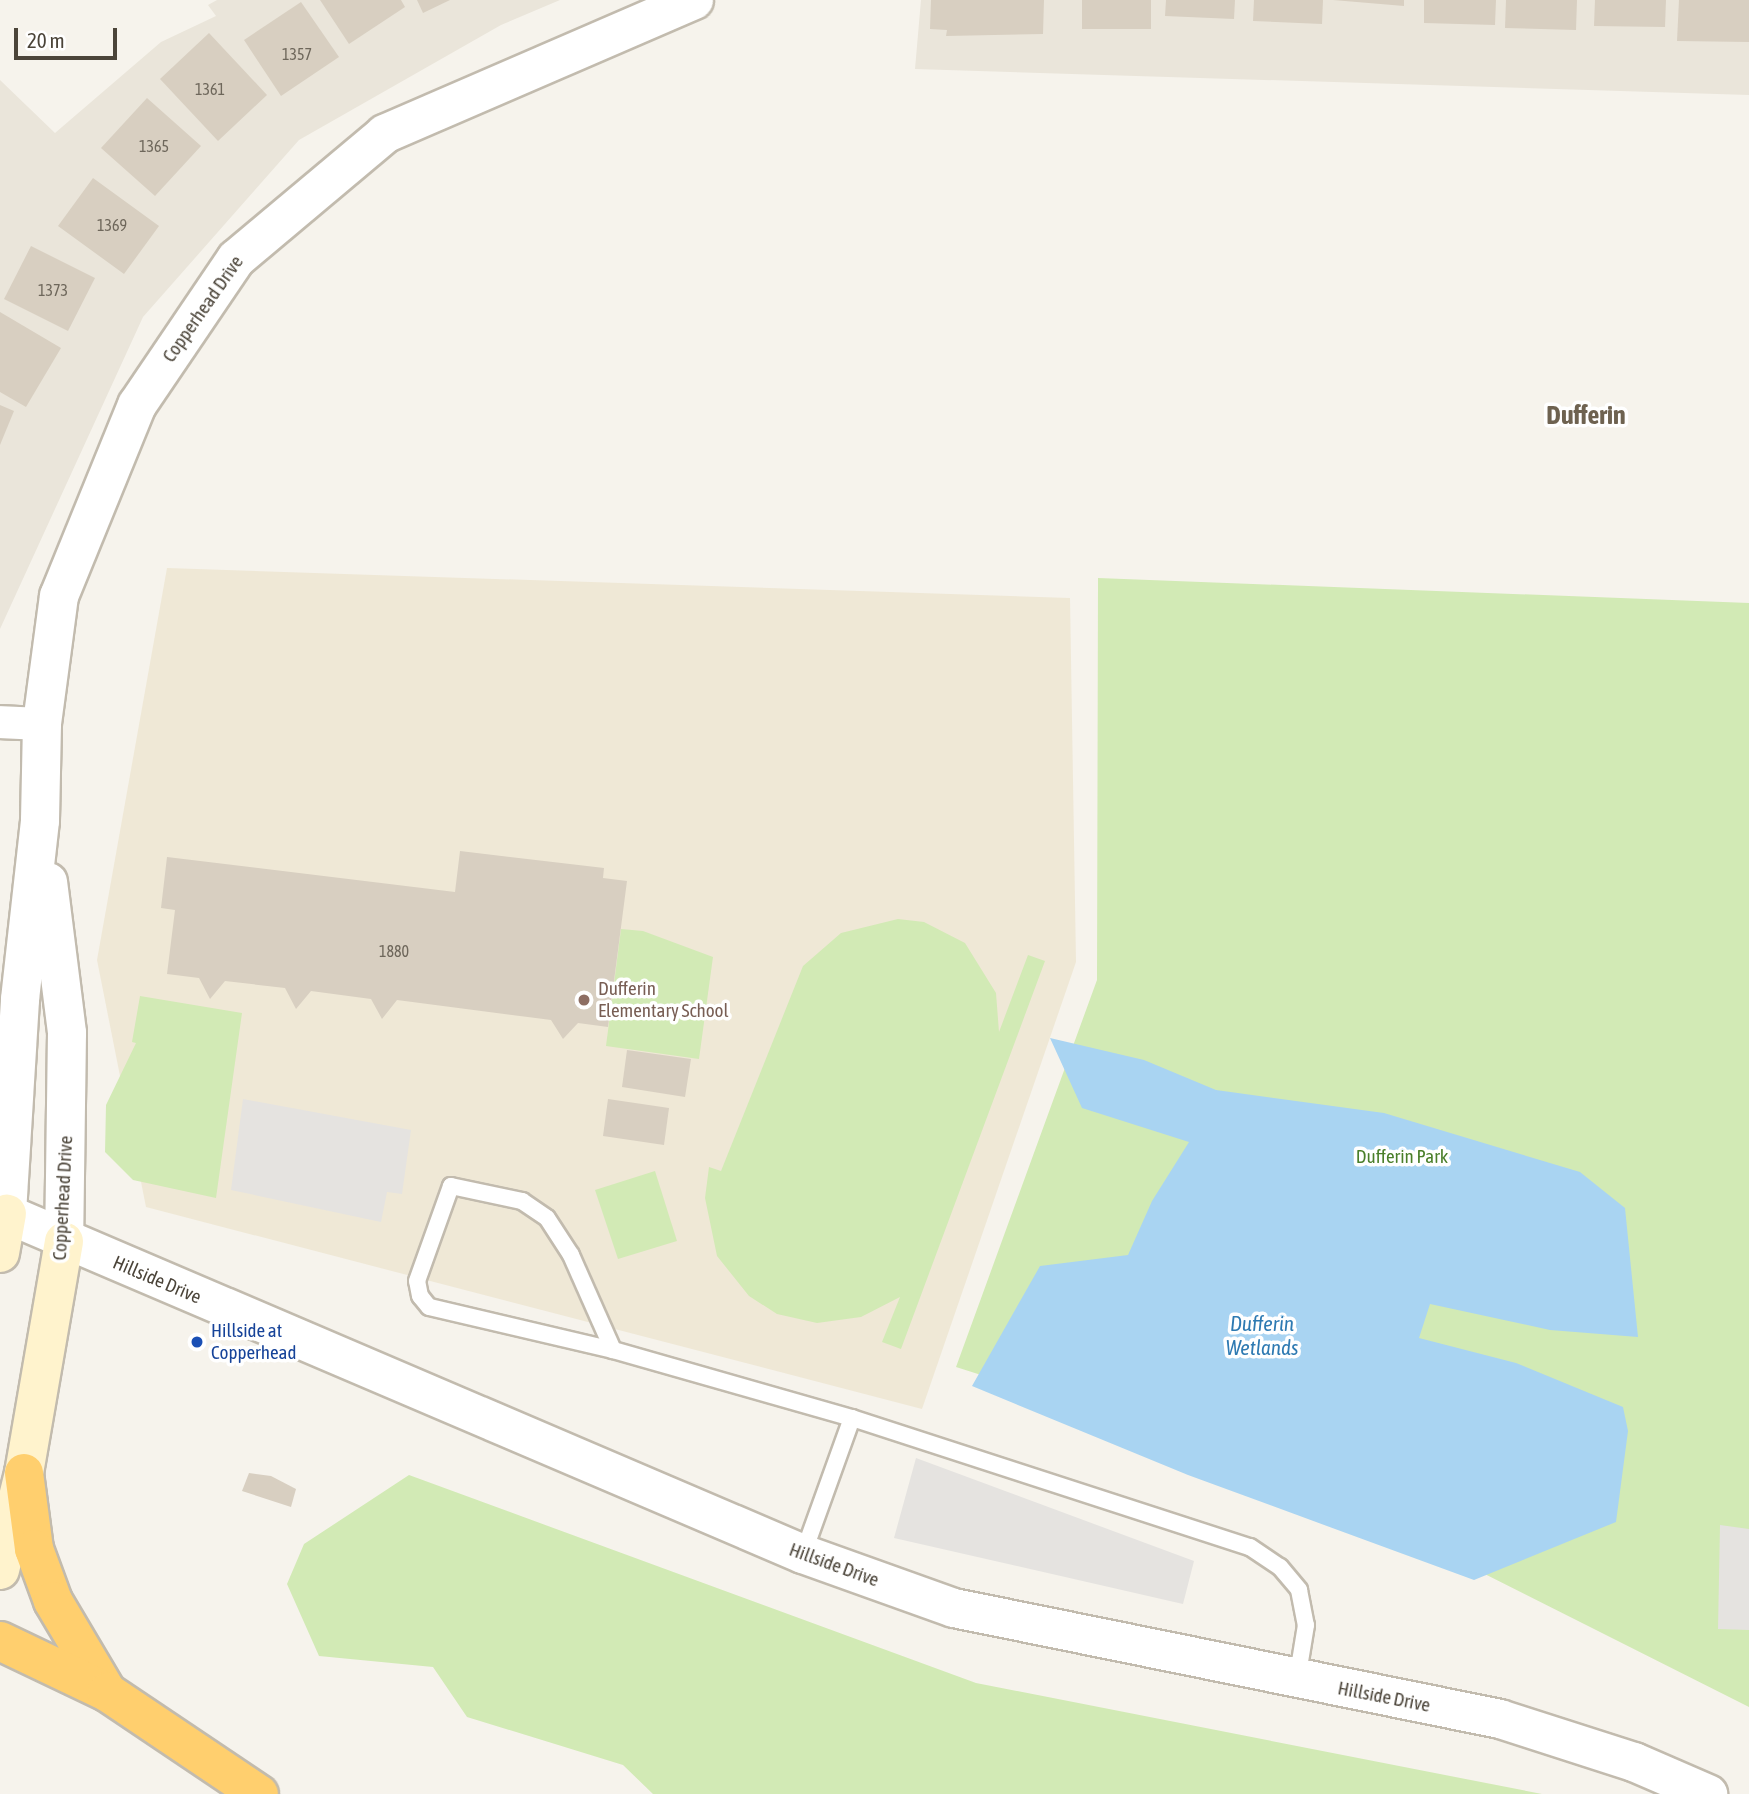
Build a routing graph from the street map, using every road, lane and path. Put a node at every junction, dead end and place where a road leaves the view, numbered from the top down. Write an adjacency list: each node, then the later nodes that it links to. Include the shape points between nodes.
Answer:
1 (694, 0): 3 (street, Copperhead Drive, via 385,134 236,259 137,405 59,596)
2 (0, 722): 3 (street)
3 (42, 724): 4 (street, Copperhead Drive)
4 (40, 821): 5 (street, Copperhead Drive, via 20,1000); 6 (street, Copperhead Drive, via 68,1034)
5 (4, 1212): 6 (street, Hillside Drive); 7 (main road, Copperhead Drive)
6 (64, 1241): 10 (main road, Copperhead Drive); 11 (street, Hillside Drive)
7 (0, 1253)
8 (613, 1350): 8 (lane, via 429,1307 420,1296 418,1281 451,1186 522,1201 547,1218 571,1255); 9 (lane)
9 (852, 1418): 11 (lane); 14 (lane, via 1251,1547 1280,1567 1299,1590 1306,1625)
10 (24, 1473): 12 (main road, Copperhead Drive); 15 (highway, via 34,1549 53,1601)
11 (803, 1554): 14 (street, Hillside Drive, via 954,1608)
12 (0, 1570)
13 (0, 1641): 15 (highway)
14 (1297, 1680): 17 (street, Hillside Drive, via 1500,1719 1634,1762)
15 (107, 1692): 16 (highway)
16 (260, 1794)
17 (1708, 1794)

